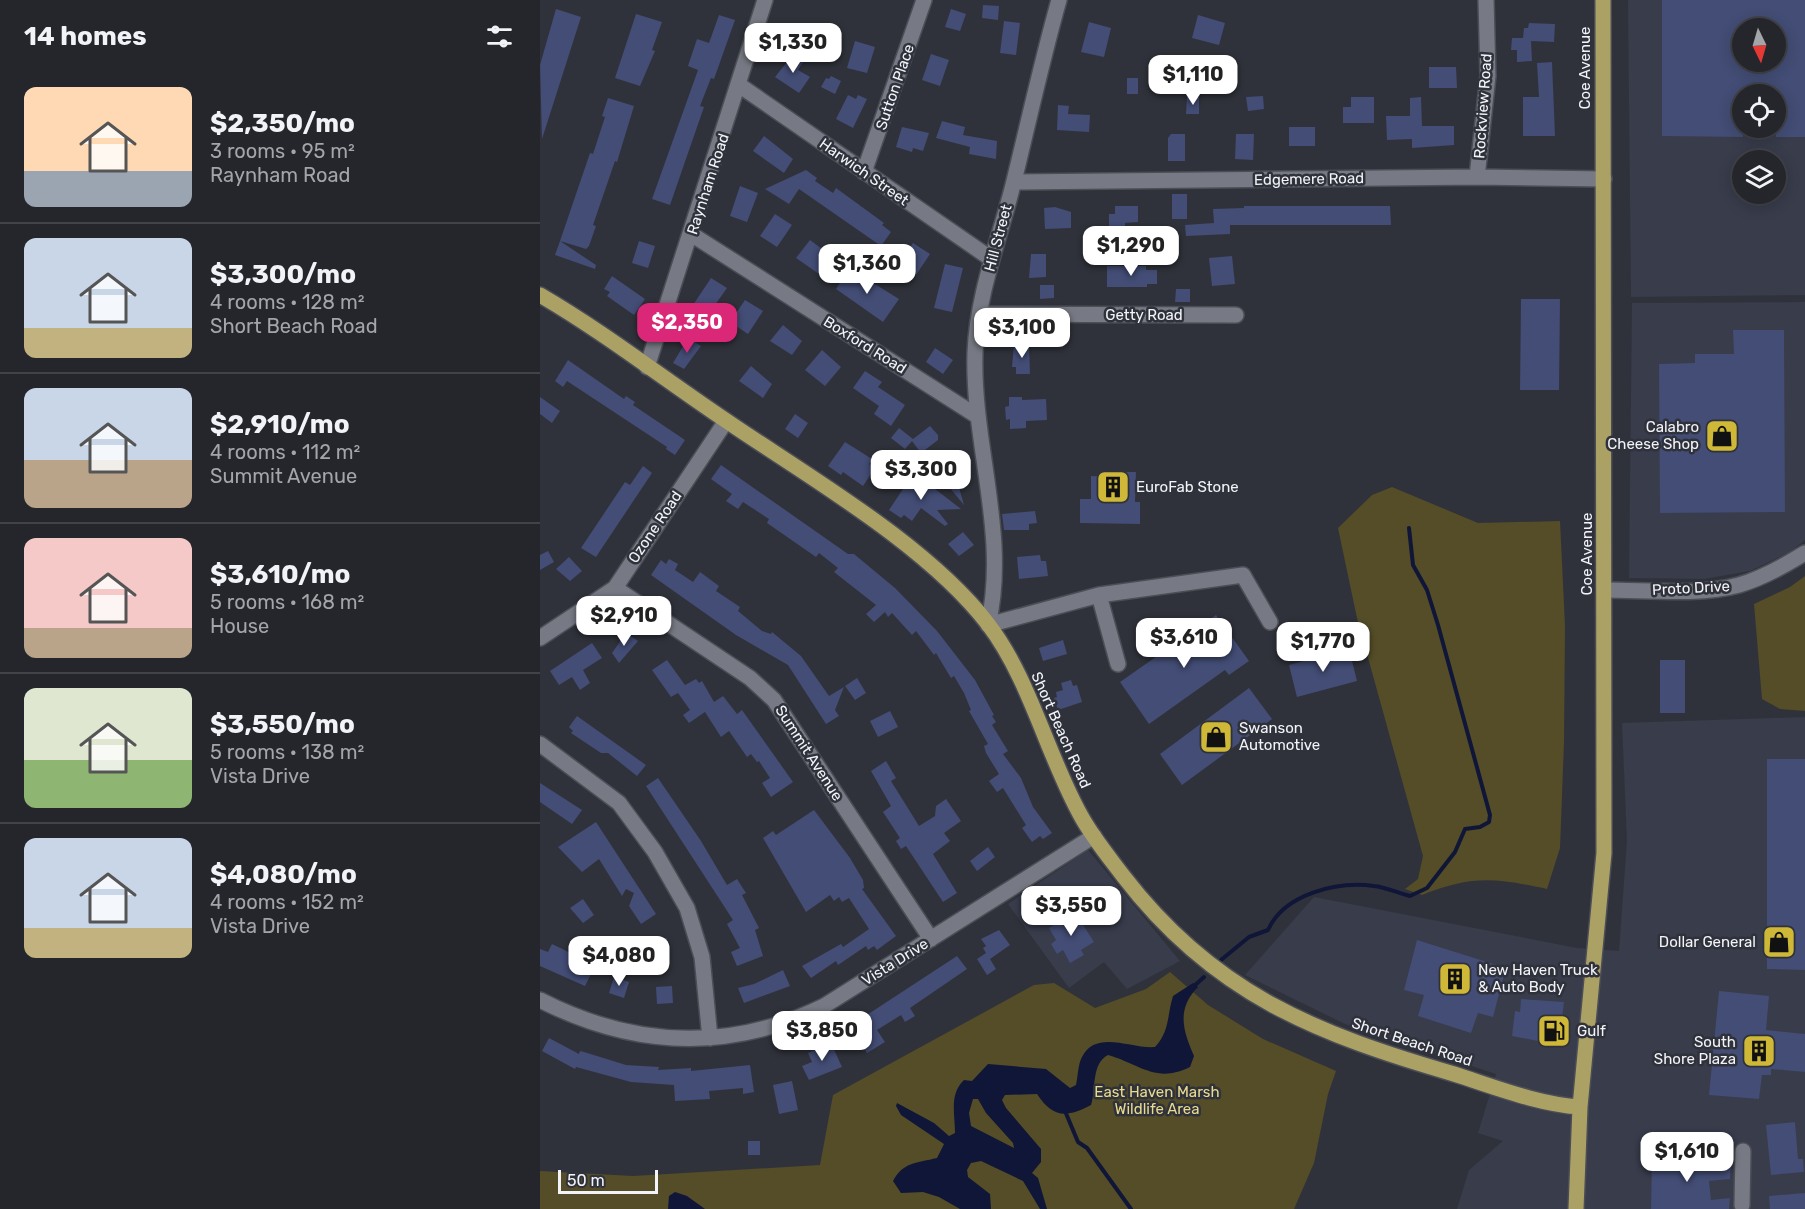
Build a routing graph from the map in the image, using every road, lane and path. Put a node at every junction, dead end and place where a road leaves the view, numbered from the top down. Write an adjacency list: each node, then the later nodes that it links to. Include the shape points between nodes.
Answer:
1 (765, 0): 6 (street, Raynham Road)
2 (924, 0): 7 (street, Sutton Place)
3 (1059, 0): 10 (street, Hill Street)
4 (1486, 0): 8 (street, Rockview Road, via 1488,76)
5 (1603, 0): 9 (main road, Coe Avenue)
6 (740, 85): 7 (street, Harwich Street); 11 (street, Raynham Road)
7 (864, 172): 12 (street, Harwich Street)
8 (1477, 177): 9 (street, Edgemere Road); 10 (street, Edgemere Road)
9 (1604, 179): 21 (main road, Coe Avenue)
10 (1014, 182): 12 (street, Hill Street)
11 (692, 234): 16 (street, Raynham Road); 17 (street, Boxford Road)
12 (990, 258): 14 (street, Hill Street)
13 (540, 295): 16 (main road, Short Beach Road)
14 (981, 314): 15 (street, Getty Road); 17 (street, Hill Street, via 975,350)
15 (1236, 315)
16 (647, 367): 18 (main road, Short Beach Road)
17 (977, 416): 24 (street, Hill Street, via 993,545 994,587)
18 (726, 421): 20 (street, Ozone Road); 24 (main road, Short Beach Road, via 861,512 925,561)
19 (1805, 553): 21 (street, Proto Drive, via 1761,578 1736,586 1706,590)
20 (615, 588): 25 (street, Ozone Road); 29 (street, Summit Avenue, via 750,678 774,699)
21 (1605, 590): 32 (main road, Coe Avenue, via 1604,853)
22 (1099, 595): 23 (street, via 1243,574); 24 (street); 26 (street)
23 (1270, 622)
24 (988, 625): 28 (main road, Short Beach Road, via 1009,660 1072,798)
25 (540, 638)
26 (1118, 664)
27 (540, 744): 31 (street, via 619,803 655,852 687,908 702,957)
28 (1094, 836): 29 (street, Vista Drive); 32 (main road, Short Beach Road, via 1136,893 1191,951 1238,987 1268,1004 1323,1031 1433,1068 1559,1106)
29 (931, 939): 31 (street, Vista Drive, via 796,1020)
30 (540, 1000): 31 (street, Vista Drive, via 601,1027 630,1034)
31 (711, 1038)
32 (1580, 1107): 34 (main road, Coe Avenue)
33 (1745, 1207): 33 (street, via 1736,1199 1738,1159 1745,1147)
34 (1576, 1209)

